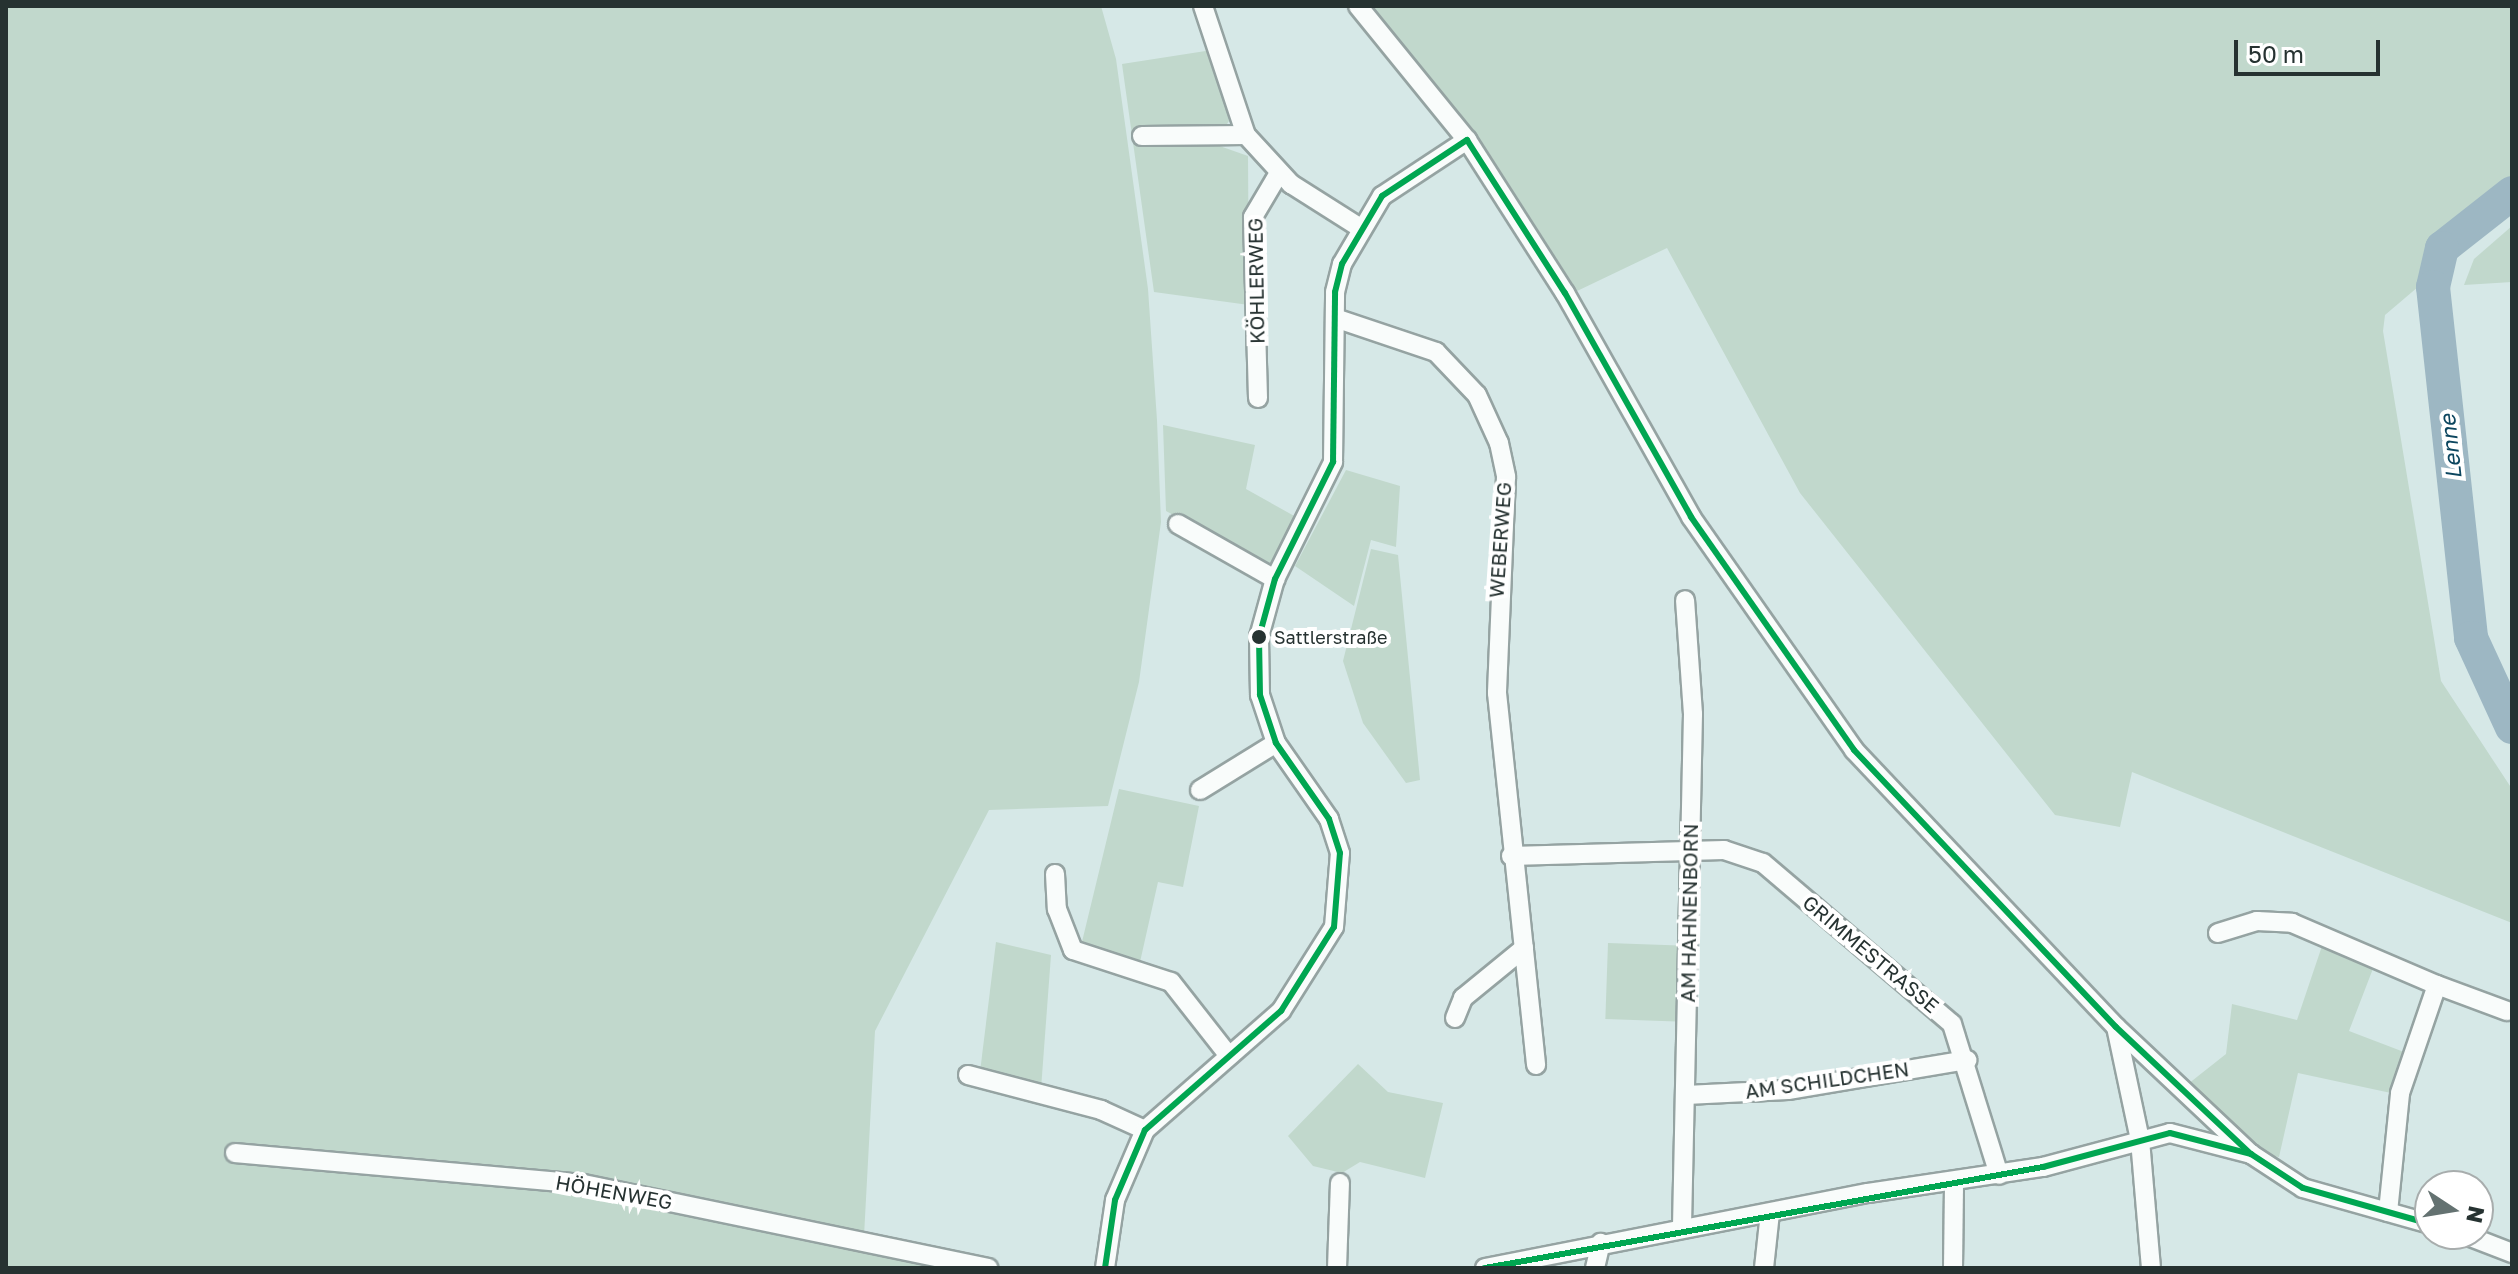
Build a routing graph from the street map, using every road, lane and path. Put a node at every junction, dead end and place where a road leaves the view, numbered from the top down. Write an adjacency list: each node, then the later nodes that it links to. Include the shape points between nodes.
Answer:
1 (1203, 6): 3 (street)
2 (1358, 6): 5 (street)
3 (1246, 135): 4 (street); 6 (street)
4 (1142, 136)
5 (1467, 140): 7 (street, via 1382,196); 23 (street, via 1565,293 1691,517 1828,716)
6 (1279, 173): 7 (street); 9 (street, KÖHLERWEG, via 1253,217)
7 (1359, 227): 8 (street, via 1338,279)
8 (1335, 318): 11 (street, via 1333,462); 16 (street, WEBERWEG, via 1436,352 1477,395 1499,443 1506,477 1496,680)
9 (1258, 398)
10 (1178, 524): 11 (street)
11 (1275, 579): 13 (street, via 1257,658)
12 (1685, 600): 15 (street, AM HAHNENBORN)
13 (1276, 743): 14 (street); 24 (street, via 1329,819 1343,890 1327,944 1301,985)
14 (1200, 790)
15 (1690, 854): 16 (street); 25 (street, GRIMMESTRASSE, via 1734,851 1763,863 1942,1011); 28 (street, AM HAHNENBORN)
16 (1511, 856): 19 (street, WEBERWEG)
17 (1055, 874): 24 (street, via 1057,909 1073,950 1171,982)
18 (2218, 933): 20 (street, via 2257,921 2292,923)
19 (1524, 948): 22 (street, via 1463,998); 26 (street, WEBERWEG)
20 (2437, 985): 21 (street); 36 (street, via 2400,1093)
21 (2507, 1011)
22 (1455, 1018)
23 (2116, 1027): 30 (street); 32 (street)
24 (1229, 1056): 29 (street)
25 (1968, 1060): 28 (street, AM SCHILDCHEN, via 1788,1090); 33 (street, GRIMMESTRASSE)
26 (1536, 1065)
27 (968, 1075): 29 (street, via 1101,1110)
28 (1686, 1095): 39 (street, AM HAHNENBORN)
29 (1145, 1130): 42 (street, via 1115,1200)
30 (2140, 1140): 32 (street, via 2182,1134); 33 (street); 48 (street)
31 (235, 1153): 41 (street, HÖHENWEG, via 583,1184)
32 (2251, 1154): 36 (street, via 2303,1188)
33 (1999, 1175): 34 (street)
34 (1954, 1182): 37 (street); 47 (street)
35 (1340, 1183): 43 (street)
36 (2388, 1212): 38 (street)
37 (1770, 1213): 39 (street); 46 (street)
38 (2414, 1219)
39 (1682, 1226): 40 (street)
40 (1601, 1243): 44 (street); 45 (street)
41 (988, 1268)
42 (1105, 1268)
43 (1337, 1268)
44 (1485, 1268)
45 (1595, 1268)
46 (1764, 1268)
47 (1953, 1268)
48 (2151, 1268)

